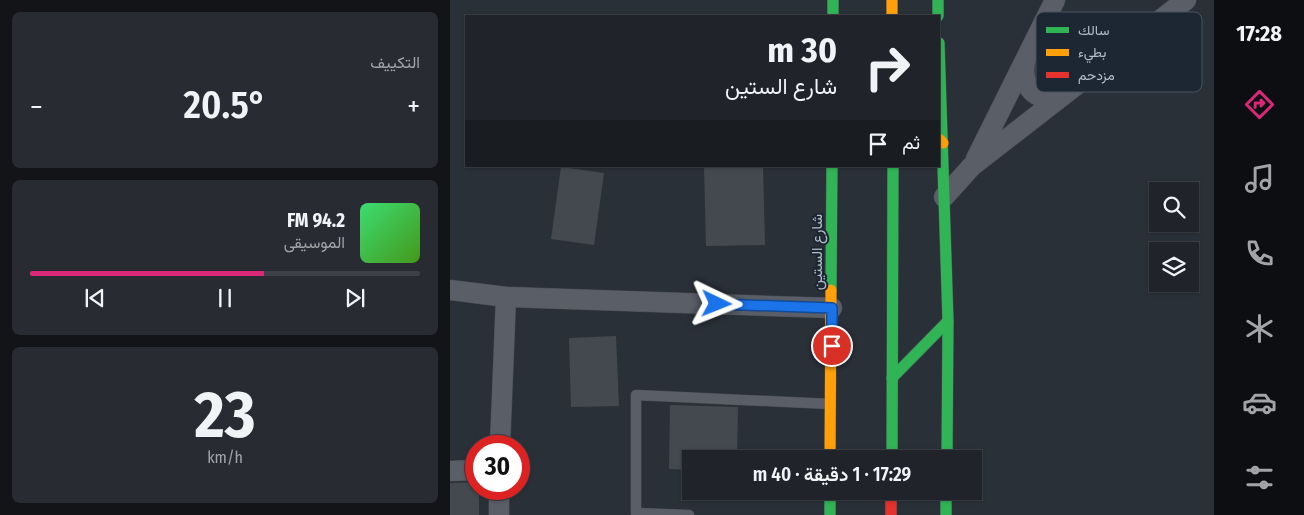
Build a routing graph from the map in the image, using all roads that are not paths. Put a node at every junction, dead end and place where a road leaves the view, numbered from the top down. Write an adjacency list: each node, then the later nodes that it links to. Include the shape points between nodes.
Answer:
1 (833, 0): 8 (main road)
2 (892, 0): 9 (main road)
3 (938, 0): 10 (main road)
4 (1056, 0): 6 (street)
5 (1186, 0): 7 (street)
6 (1050, 12)
7 (1170, 12)
8 (833, 15)
9 (892, 15)
10 (938, 15)
11 (1036, 40): 12 (street)
12 (1025, 62): 14 (street, via 1025,81 1038,96 1058,97); 16 (street)
13 (940, 92): 15 (main road)
14 (1066, 92): 16 (street)
15 (941, 141): 19 (main road)
16 (972, 166): 19 (street)
17 (832, 167): 22 (main road, شارع الستين)
18 (892, 167): 24 (main road)
19 (944, 197): 23 (main road)
20 (450, 290): 21 (street)
21 (506, 297): 22 (street); 26 (street)
22 (832, 308): 25 (main road, شارع الستين)
23 (948, 321): 24 (main road); 29 (main road)
24 (892, 378): 28 (main road)
25 (831, 404): 27 (main road, شارع الستين); 37 (lane, via 636,395 636,513)
26 (500, 435)
27 (830, 450)
28 (892, 450)
29 (947, 450)
30 (465, 470): 31 (street)
31 (450, 471)
32 (499, 500): 36 (street)
33 (830, 500): 38 (main road)
34 (892, 500): 39 (main road)
35 (946, 500): 40 (main road)
36 (499, 515)
37 (689, 515)
38 (830, 515)
39 (891, 515)
40 (946, 515)

